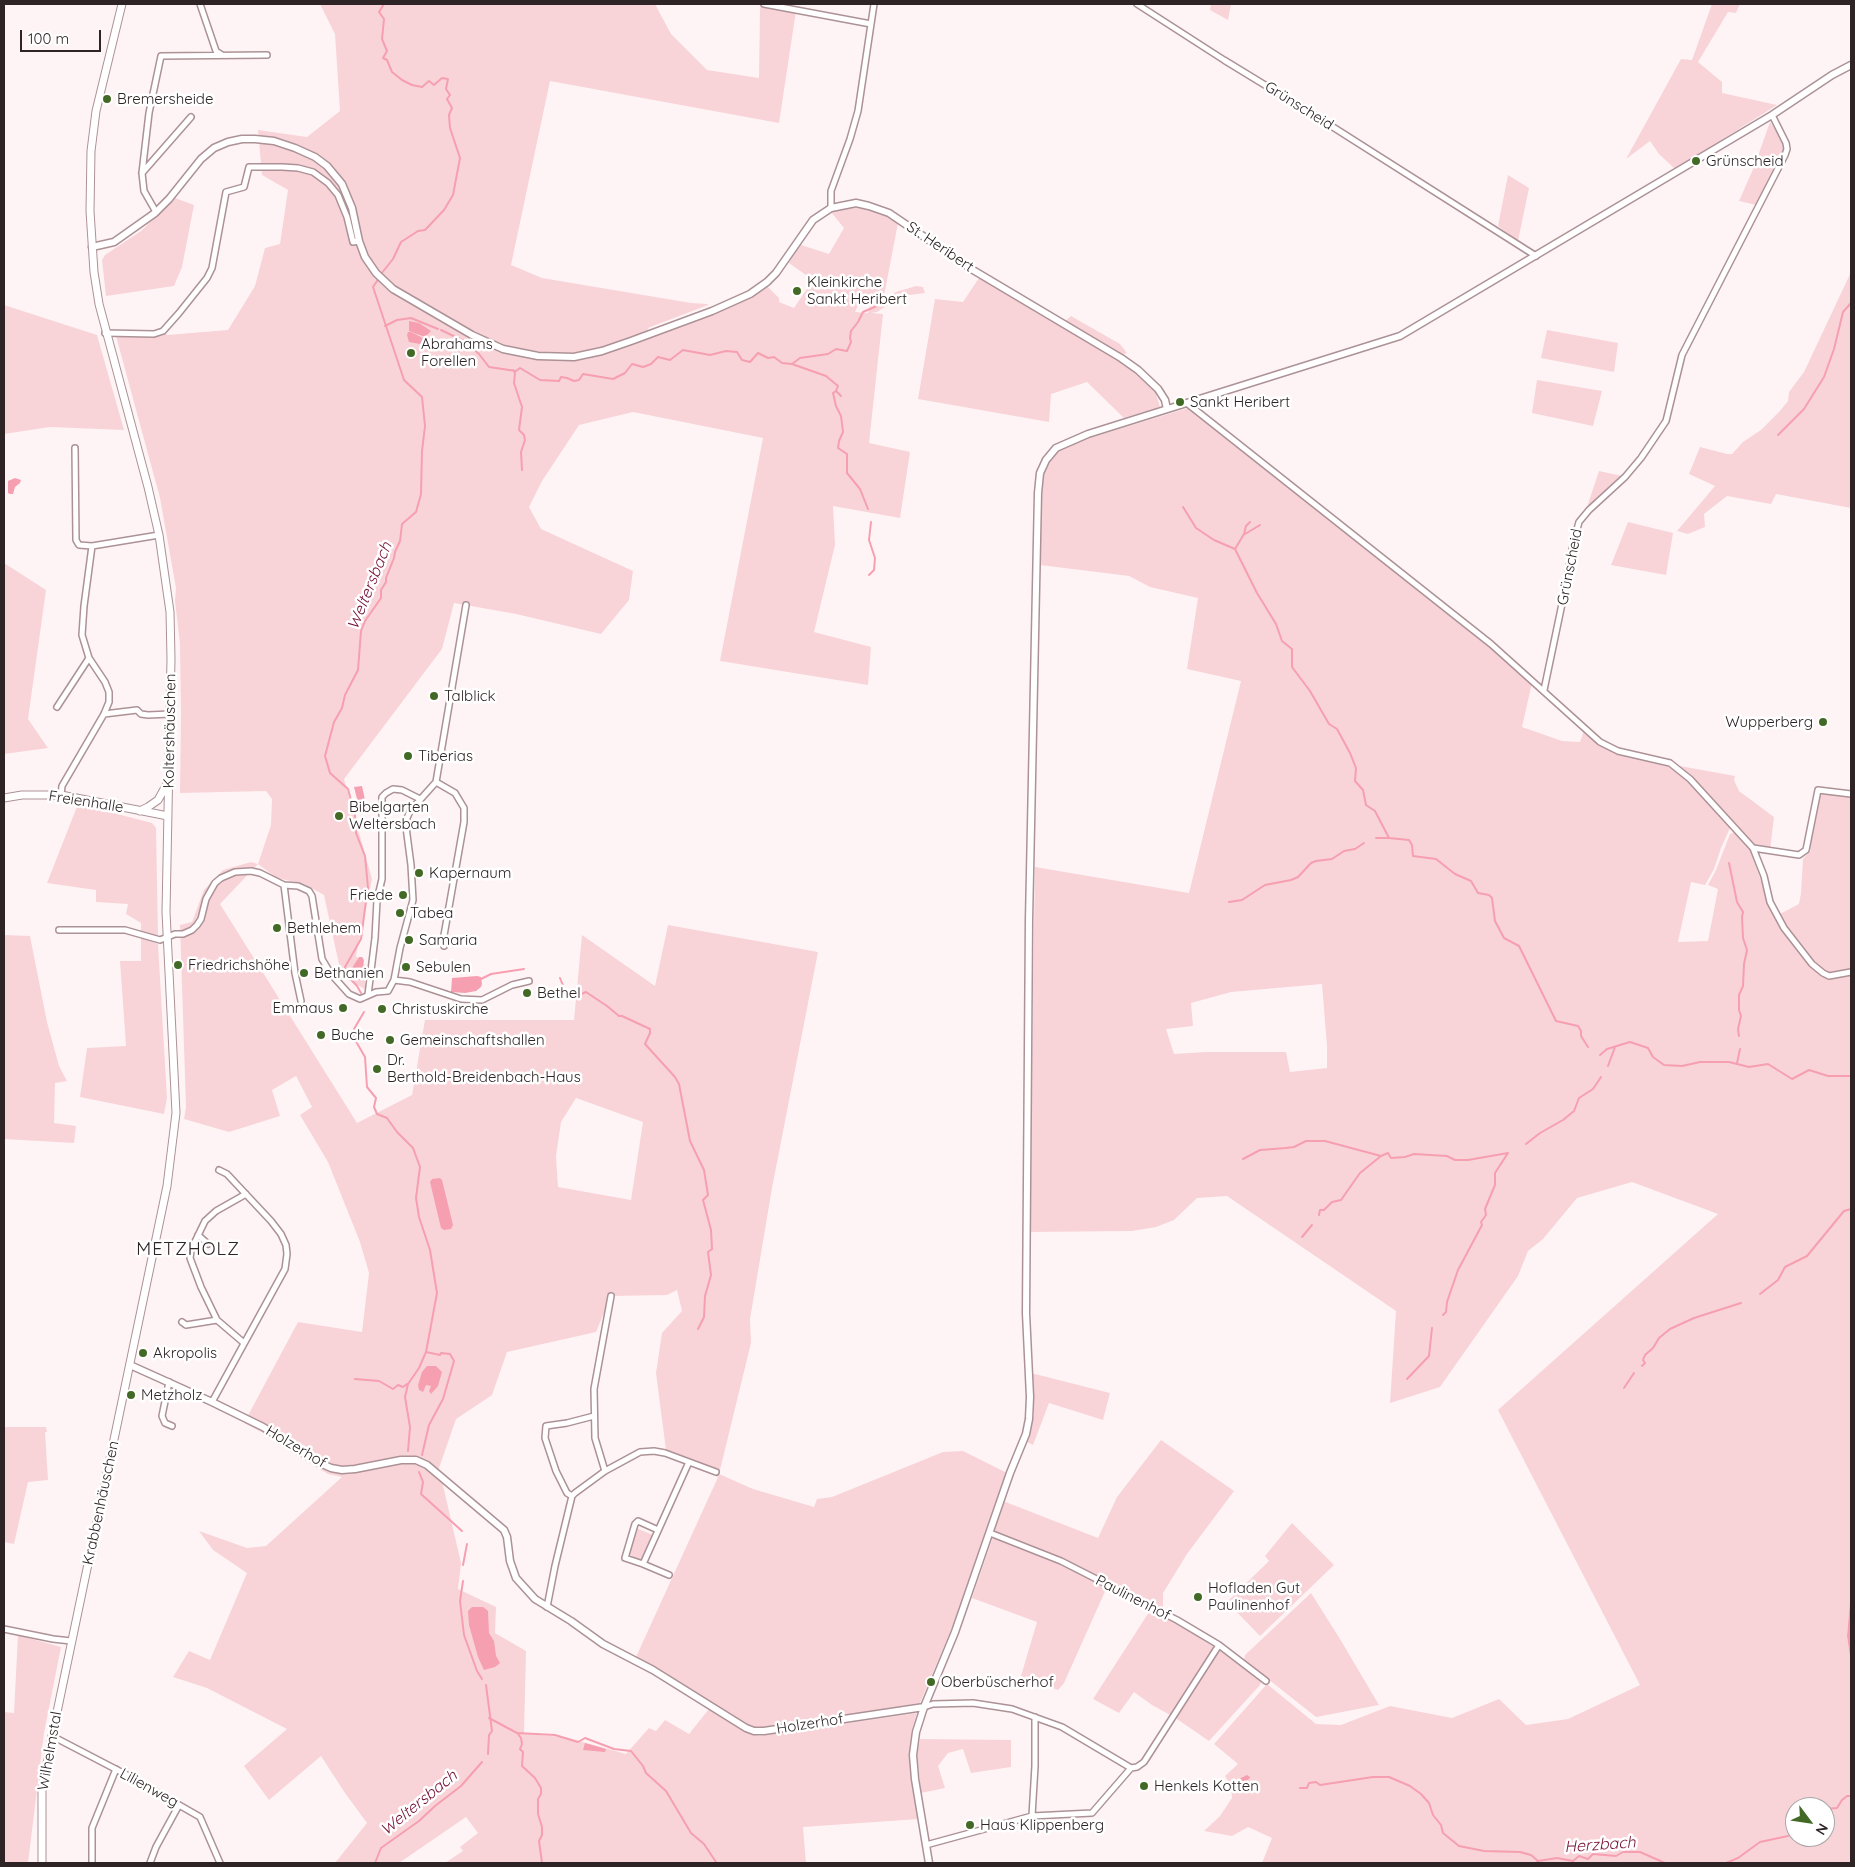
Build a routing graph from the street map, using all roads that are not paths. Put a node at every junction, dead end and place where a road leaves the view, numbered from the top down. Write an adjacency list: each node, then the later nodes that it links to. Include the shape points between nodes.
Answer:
1 (122, 4): 16 (main road, Koltershäuschen, via 95,119 90,176)
2 (200, 4): 8 (street, via 216,51)
3 (764, 4): 6 (street)
4 (874, 4): 6 (street)
5 (1137, 4): 17 (street, Grünscheid)
6 (871, 24): 13 (street, via 856,117 831,192)
7 (267, 55): 8 (street)
8 (224, 56): 12 (street, via 161,56 149,113)
9 (1851, 65): 10 (street)
10 (1772, 115): 17 (street); 26 (street, Grünscheid, via 1786,143 1785,155 1682,356 1666,421 1625,477 1579,522)
11 (191, 117): 12 (street)
12 (142, 173): 14 (street, via 144,191)
13 (831, 208): 15 (street, St. Heribert, via 813,220 784,263 767,282 750,294 602,351 574,357 538,356 503,349 472,335 393,289 376,273); 20 (street, St. Heribert, via 856,204 889,213 950,256 1121,358 1158,389)
14 (156, 212): 15 (street, St. Heribert, via 214,148 228,142 255,139 295,148 315,157 333,173 348,195); 16 (street, St. Heribert, via 114,242)
15 (359, 241): 18 (street, via 354,242 338,195 313,172 282,167 249,168 244,187 226,192 212,268 179,313 162,331 154,334)
16 (92, 247): 18 (main road, Koltershäuschen)
17 (1536, 256): 19 (street, via 1400,336)
18 (105, 332): 22 (main road, Koltershäuschen)
19 (1188, 404): 20 (street); 26 (street, via 1492,644)
20 (1168, 409): 66 (street, via 1056,448 1040,473 1029,920 1026,1313 1030,1397 1026,1434)
21 (75, 448): 23 (street, via 76,540 79,545)
22 (158, 535): 23 (street); 29 (main road, Koltershäuschen, via 170,612)
23 (92, 546): 25 (street, via 82,635)
24 (466, 605): 31 (street)
25 (89, 658): 27 (street); 28 (street, via 109,692)
26 (1544, 690): 38 (street, via 1600,742 1618,751 1670,763)
27 (57, 707)
28 (104, 714): 29 (street, via 137,710 148,715); 33 (street, via 62,786)
29 (170, 714): 30 (main road, Koltershäuschen)
30 (169, 780): 36 (main road, via 158,800); 37 (main road, Koltershäuschen)
31 (436, 782): 35 (street); 42 (street, via 455,793 464,815)
32 (1851, 794): 38 (street, via 1818,790 1806,850 1799,855)
33 (61, 796): 34 (main road, Freienhalle); 36 (main road, Freienhalle)
34 (4, 798)
35 (420, 799): 44 (street, via 407,818 413,900); 46 (street, via 393,789 382,797 382,878)
36 (140, 811): 37 (main road, Freienhalle)
37 (168, 816): 41 (main road, Koltershäuschen)
38 (1753, 848): 43 (street, via 1770,902 1784,928 1812,964 1829,976)
39 (284, 886): 41 (street, via 251,870 228,874 210,890 201,919 192,930); 46 (street, via 296,885 312,896 322,959 343,990 360,999); 47 (street)
40 (59, 930): 41 (street, via 125,930 160,940)
41 (167, 937): 56 (main road, via 176,1113 168,1186)
42 (444, 946)
43 (1851, 972)
44 (394, 980): 45 (street, via 461,999 482,1000 512,985); 46 (street, via 388,991)
45 (529, 981)
46 (368, 995)
47 (301, 1001)
48 (220, 1170): 49 (street)
49 (246, 1194): 50 (street, via 204,1221); 55 (street, via 280,1234 288,1254 285,1269)
50 (198, 1235): 51 (street); 53 (street, via 190,1258)
51 (208, 1244)
52 (611, 1296): 59 (street, via 595,1376)
53 (217, 1320): 54 (street, via 186,1325); 55 (street)
54 (182, 1322)
55 (244, 1343): 58 (street)
56 (130, 1365): 57 (street, Holzerhof); 71 (main road, Krabbenhäuschen)
57 (168, 1382): 58 (street, Holzerhof); 60 (street, via 162,1416 165,1423)
58 (212, 1402): 69 (street, Holzerhof, via 263,1427 331,1468 354,1469 401,1460 416,1460 427,1465 504,1530 516,1578)
59 (594, 1416): 62 (street, via 595,1438); 64 (street, via 546,1426 545,1438 556,1471 567,1493)
60 (172, 1426)
61 (689, 1462): 62 (street, via 665,1454 640,1452); 63 (street); 65 (street)
62 (605, 1471): 64 (street)
63 (716, 1472)
64 (572, 1496): 69 (street)
65 (658, 1530): 67 (street); 67 (street, via 638,1521 632,1527 625,1558)
66 (990, 1533): 72 (street, Paulinenhof, via 1061,1561); 74 (street, via 955,1632)
67 (643, 1564): 68 (street)
68 (669, 1575)
69 (547, 1607): 74 (street, Holzerhof, via 598,1642 754,1731)
70 (4, 1629): 71 (street)
71 (71, 1641): 76 (main road, Wilhelmstal)
72 (1219, 1645): 73 (street, Paulinenhof); 77 (street, via 1144,1762)
73 (1266, 1681)
74 (924, 1706): 75 (street, via 972,1703); 81 (street, via 913,1755)
75 (1035, 1716): 77 (street, via 1076,1734); 80 (street)
76 (52, 1736): 78 (street, Lilienweg); 82 (main road, Wilhelmstal, via 42,1791)
77 (1131, 1768): 80 (street, via 1092,1813)
78 (116, 1769): 79 (street, Lilienweg); 83 (street, via 92,1828)
79 (179, 1805): 84 (street); 85 (street, Lilienweg, via 200,1817)
80 (1032, 1816): 81 (street)
81 (926, 1844): 86 (street)
82 (42, 1863)
83 (92, 1863)
84 (150, 1863)
85 (220, 1863)
86 (929, 1863)

